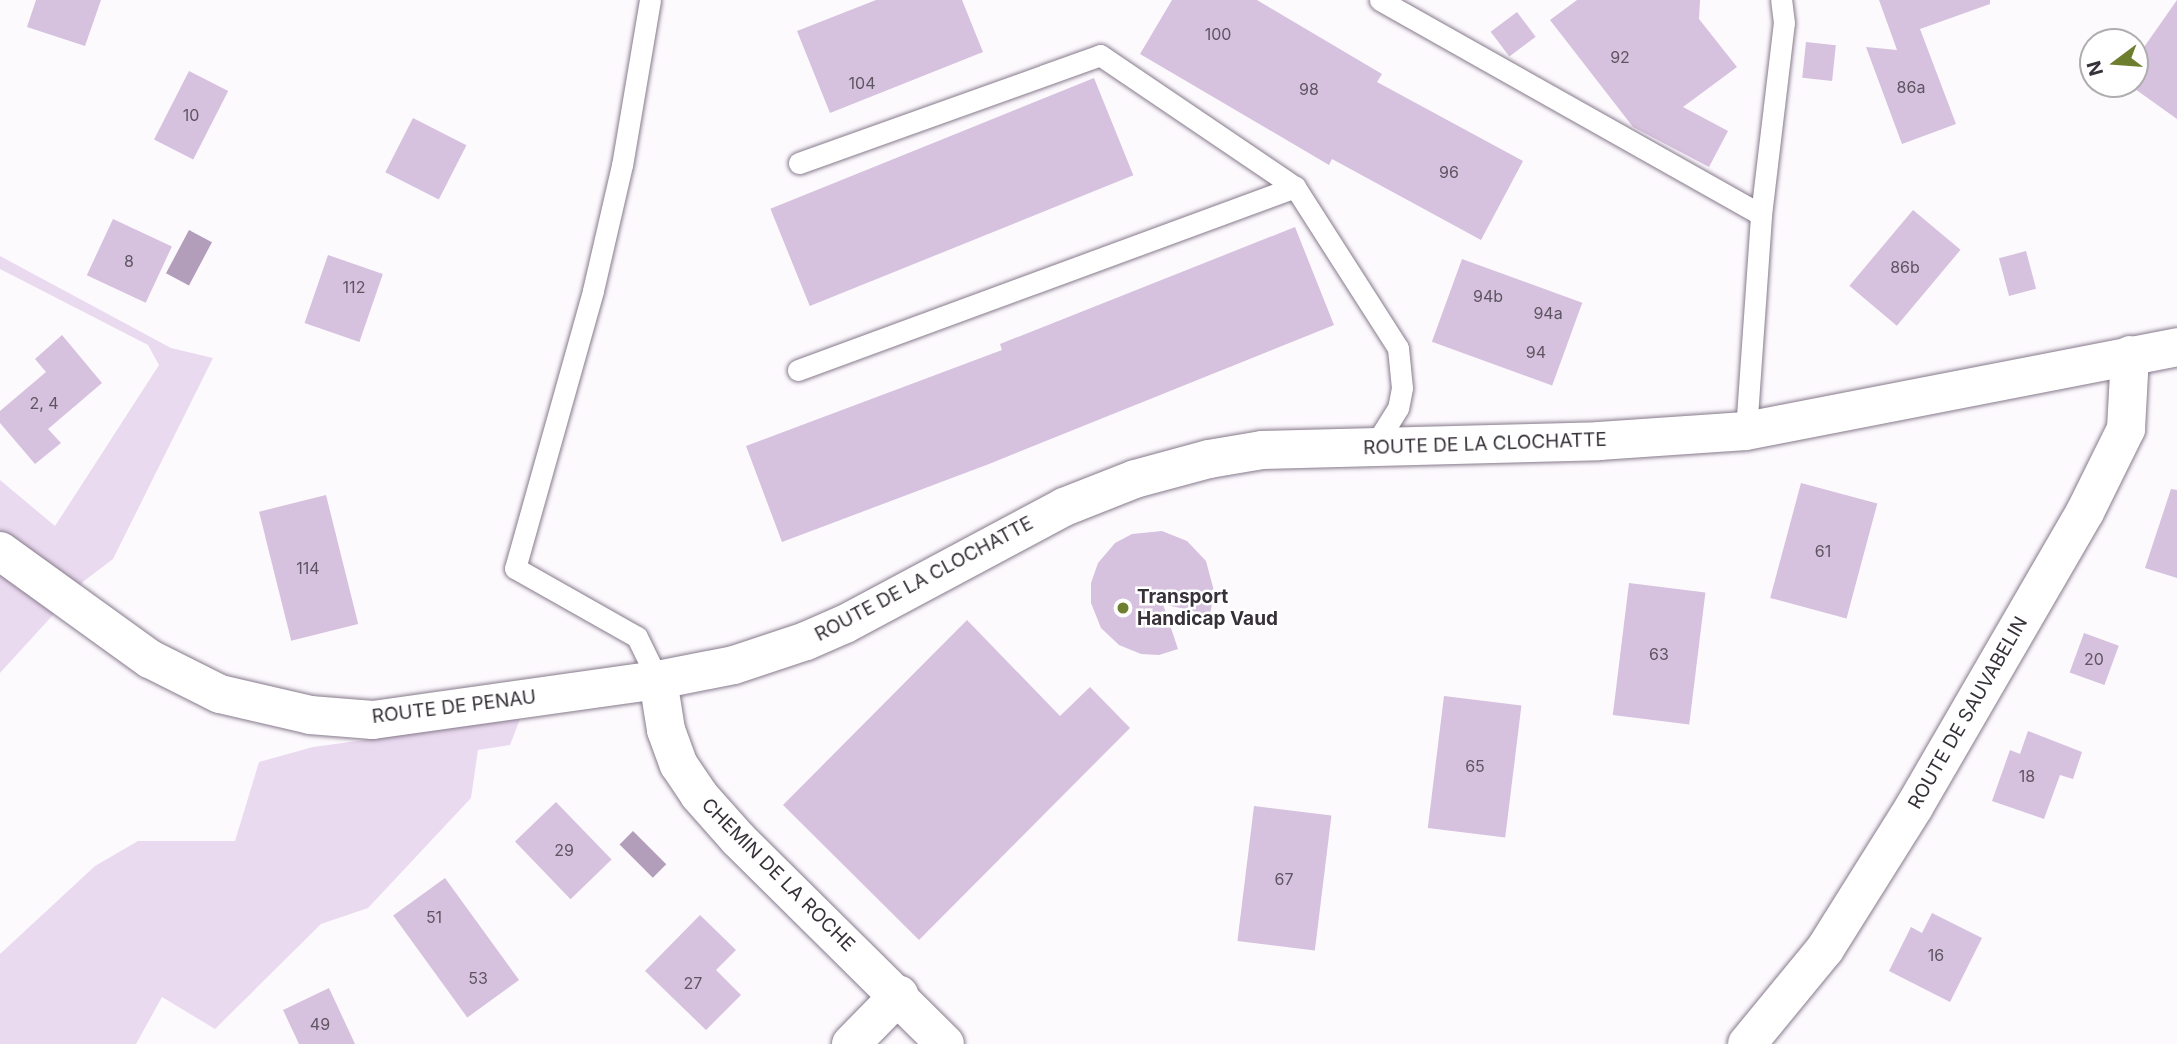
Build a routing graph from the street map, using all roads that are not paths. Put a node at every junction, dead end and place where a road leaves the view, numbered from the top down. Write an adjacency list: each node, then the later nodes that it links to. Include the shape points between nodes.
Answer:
1 (650, 0): 13 (lane, via 622,165 593,291 515,568 637,637)
2 (1380, 0): 6 (lane)
3 (1781, 0): 6 (lane, via 1784,23)
4 (799, 163): 5 (lane, via 1100,55)
5 (1295, 187): 9 (lane); 11 (lane, via 1398,348 1402,388 1398,408)
6 (1761, 215): 10 (lane)
7 (2177, 347): 8 (street, ROUTE DE LA CLOCHATTE)
8 (2130, 355): 10 (street, ROUTE DE LA CLOCHATTE); 17 (street, ROUTE DE SAUVABELIN, via 2126,429 2085,512 1914,807 1825,949)
9 (798, 370)
10 (1746, 431): 11 (street, ROUTE DE LA CLOCHATTE)
11 (1373, 448): 13 (street, ROUTE DE LA CLOCHATTE, via 1262,450 1135,479 1064,507 806,641 734,665)
12 (0, 551): 13 (street, ROUTE DE PENAU, via 150,659 220,694 297,713 373,720)
13 (658, 680): 14 (street, CHEMIN DE LA ROCHE, via 666,730 679,765 699,795 738,839)
14 (899, 995): 15 (street); 16 (street, CHEMIN DE LA ROCHE)
15 (851, 1044)
16 (945, 1044)
17 (1747, 1044)

